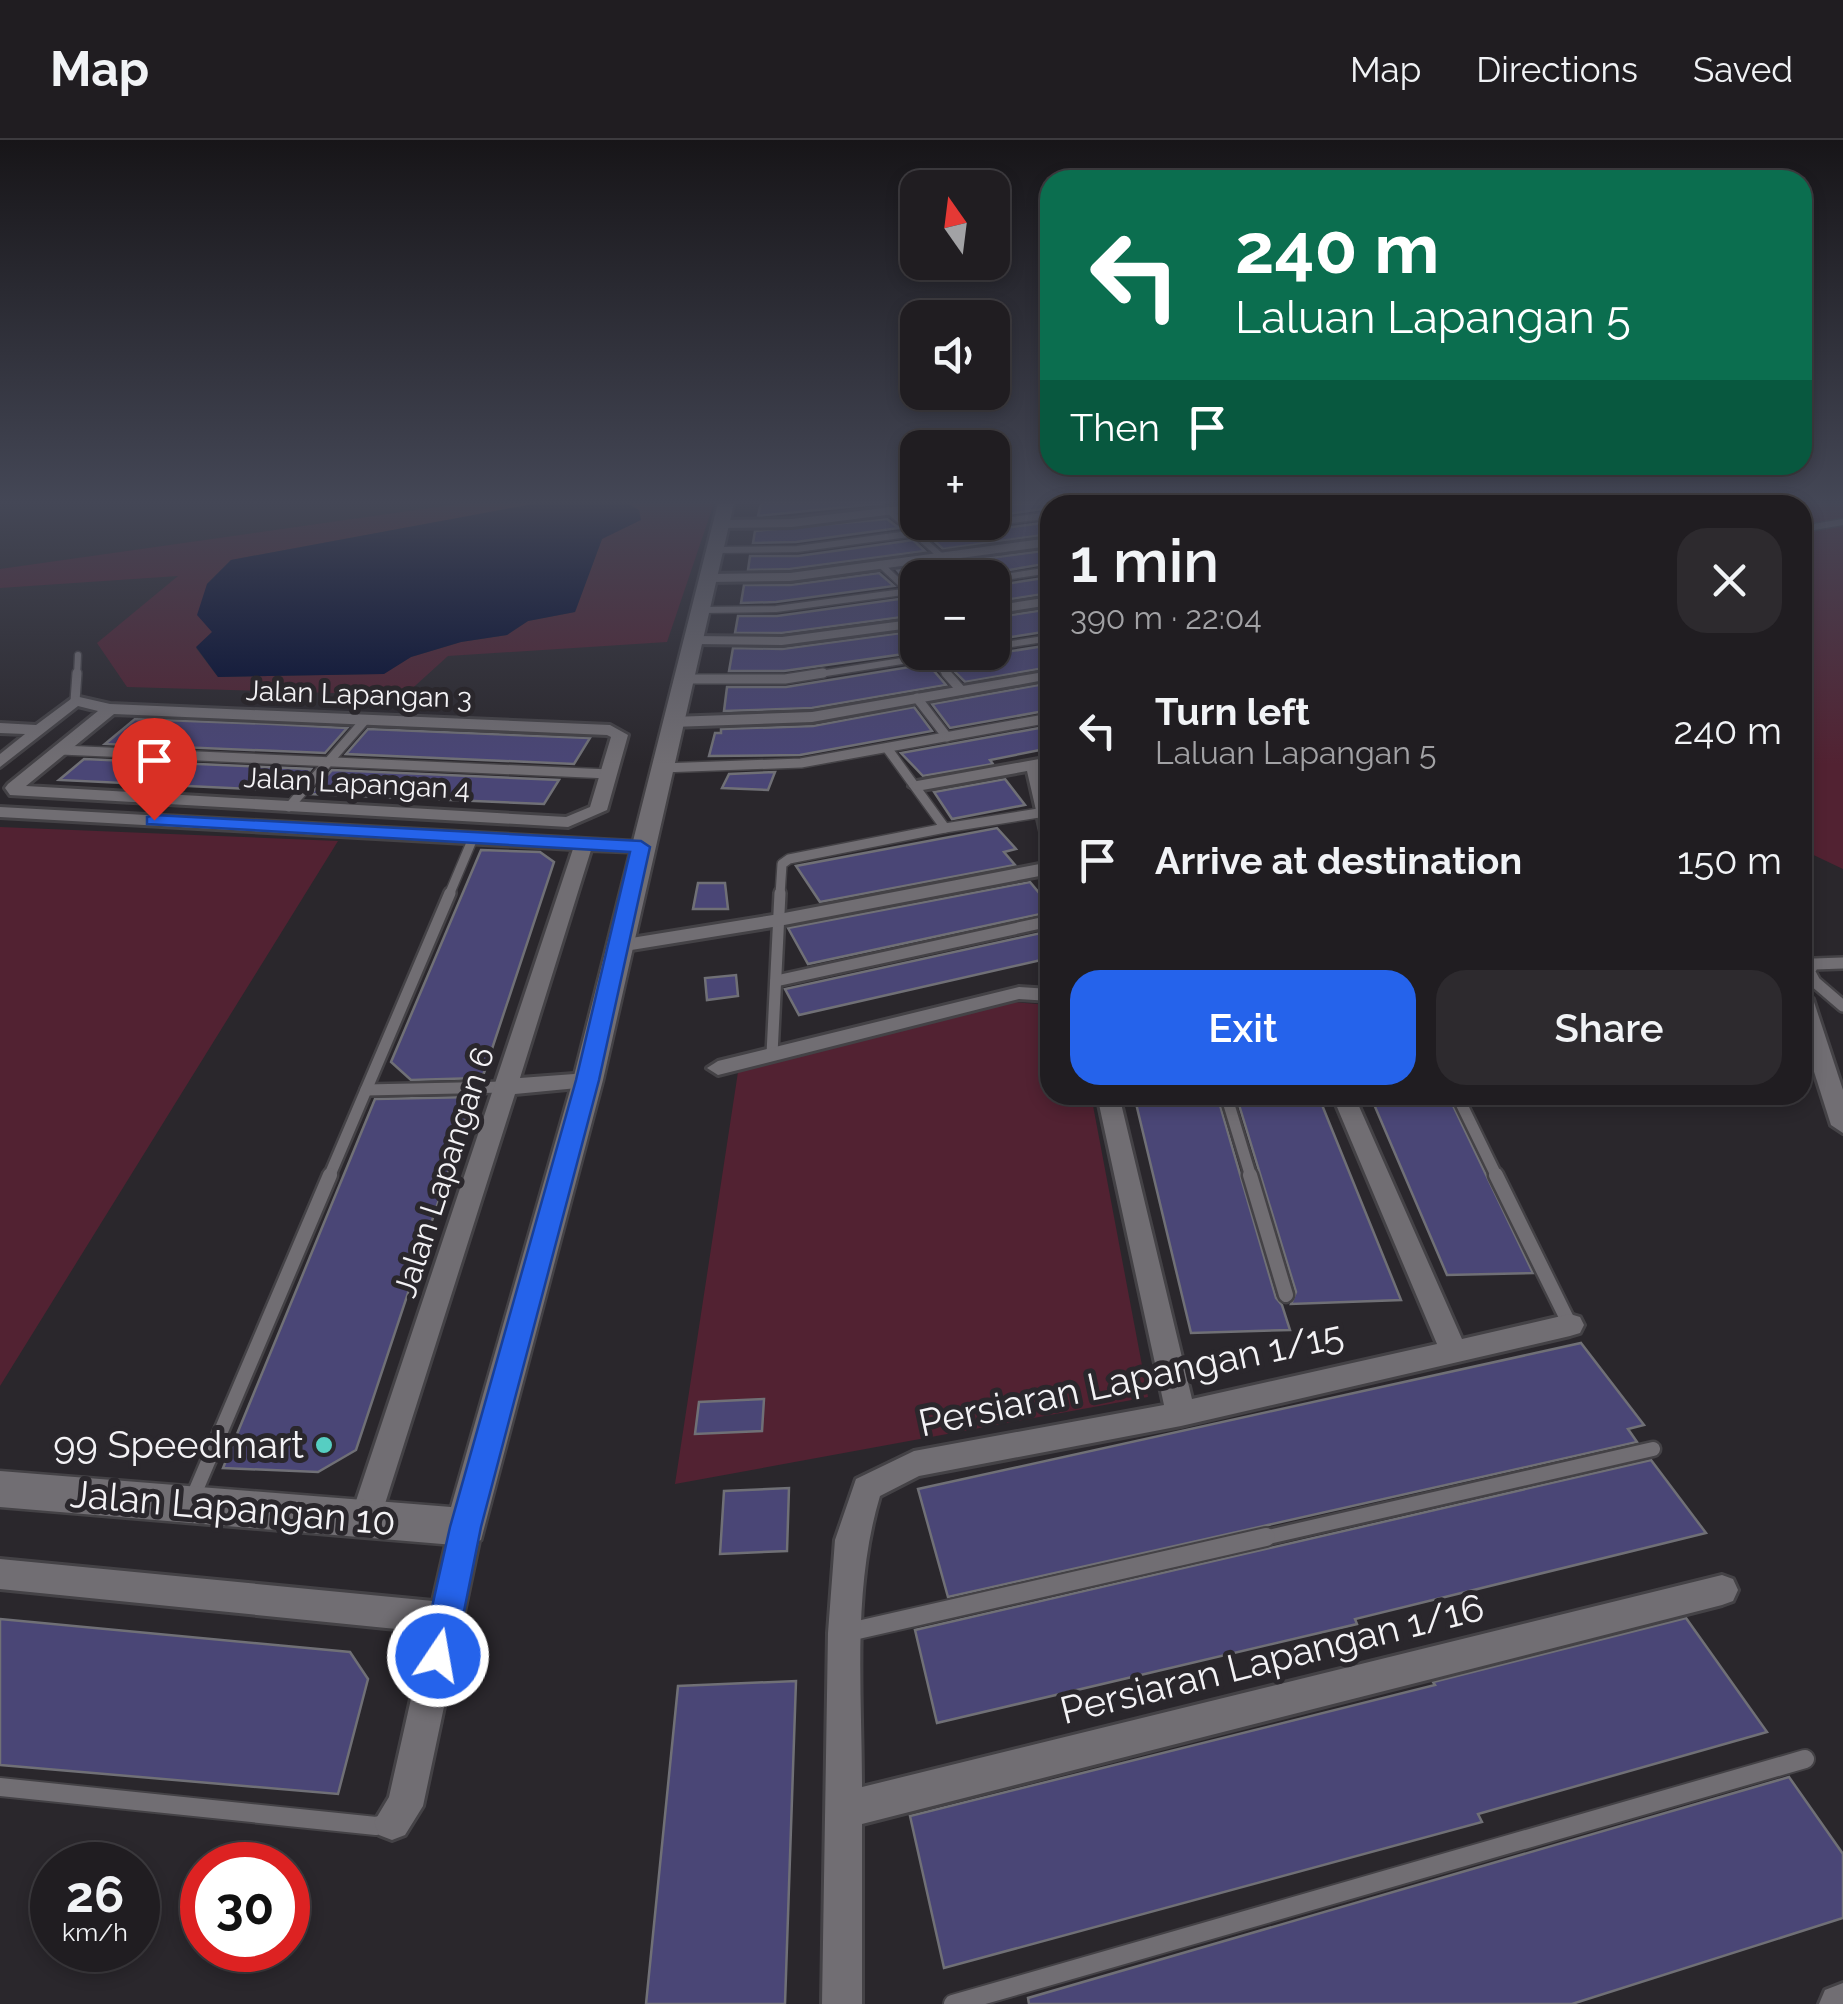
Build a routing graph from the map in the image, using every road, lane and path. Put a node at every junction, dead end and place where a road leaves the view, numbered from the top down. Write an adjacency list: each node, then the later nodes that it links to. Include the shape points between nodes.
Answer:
1 (705, 590): 5 (street)
2 (900, 592): 5 (lane, via 776,609)
3 (1040, 603): 4 (street)
4 (1010, 607)
5 (700, 610): 7 (street)
6 (900, 625): 7 (street, via 782,641)
7 (692, 640): 14 (street)
8 (1040, 640): 9 (lane)
9 (1010, 644)
10 (78, 654): 17 (lane)
11 (900, 660): 14 (lane, via 785,679)
12 (944, 670): 15 (lane)
13 (1040, 678): 15 (street)
14 (682, 679): 21 (street)
15 (962, 690): 16 (street)
16 (916, 698): 21 (street, via 812,718); 24 (lane)
17 (76, 701): 18 (street, Jalan Lapangan 3); 23 (street)
18 (104, 708): 19 (street, Jalan Lapangan 3); 26 (street)
19 (366, 720): 28 (lane); 31 (street, Jalan Lapangan 3, via 618,732)
20 (1040, 720): 24 (lane)
21 (672, 722): 30 (street)
22 (0, 728): 23 (street)
23 (41, 730): 27 (street)
24 (947, 737): 25 (lane)
25 (888, 748): 30 (lane, via 801,763); 32 (lane)
26 (61, 750): 28 (lane); 33 (street, Jalan Lapangan 4, via 14,788)
27 (0, 762)
28 (329, 762): 31 (lane); 33 (lane)
29 (1040, 763): 32 (street)
30 (661, 768): 39 (street)
31 (608, 774): 33 (street, Jalan Lapangan 4, via 598,810 568,822)
32 (916, 786): 36 (lane)
33 (289, 807)
34 (0, 812): 37 (street)
35 (1040, 813): 36 (lane)
36 (946, 828): 41 (lane, via 789,859 782,864)
37 (473, 838): 38 (street); 55 (lane)
38 (584, 844): 39 (street); 54 (street, Jalan Lapangan 6)
39 (641, 847): 43 (street)
40 (1040, 870): 41 (street)
41 (779, 920): 43 (street); 47 (lane)
42 (1040, 923): 47 (lane)
43 (619, 946): 53 (street)
44 (1843, 963): 45 (lane)
45 (1812, 967)
46 (1812, 976): 49 (lane)
47 (776, 981): 51 (lane)
48 (1040, 995): 51 (street, via 1019,994)
49 (1843, 1006)
50 (1812, 1030): 60 (street)
51 (772, 1054): 52 (street)
52 (718, 1068)
53 (588, 1080): 54 (street); 69 (street)
54 (505, 1087): 55 (lane); 68 (street, Jalan Lapangan 6)
55 (366, 1090): 67 (lane)
56 (1110, 1105): 64 (street)
57 (1229, 1105): 61 (lane)
58 (1347, 1105): 63 (street)
59 (1462, 1105): 62 (lane)
60 (1843, 1125)
61 (1286, 1295)
62 (1570, 1325): 63 (street, Persiaran Lapangan 1/15)
63 (1453, 1350): 64 (street, Persiaran Lapangan 1/15)
64 (1181, 1414): 73 (street, Persiaran Lapangan 1/15, via 914,1464 867,1488 851,1540)
65 (1652, 1449): 73 (lane)
66 (0, 1489): 67 (street, Jalan Lapangan 10)
67 (190, 1504): 68 (street, Jalan Lapangan 10)
68 (366, 1520): 69 (street, Jalan Lapangan 10)
69 (466, 1527): 72 (street)
70 (0, 1574): 72 (street)
71 (1722, 1590): 76 (street, Persiaran Lapangan 1/16)
72 (446, 1618): 77 (street, via 405,1806)
73 (845, 1633): 76 (street, Persiaran Lapangan 1/15)
74 (1805, 1759): 79 (lane)
75 (0, 1788): 77 (lane, via 376,1826)
76 (842, 1810): 78 (street, Persiaran Lapangan 1/15)
77 (392, 1822)
78 (842, 2004)
79 (954, 2004)

